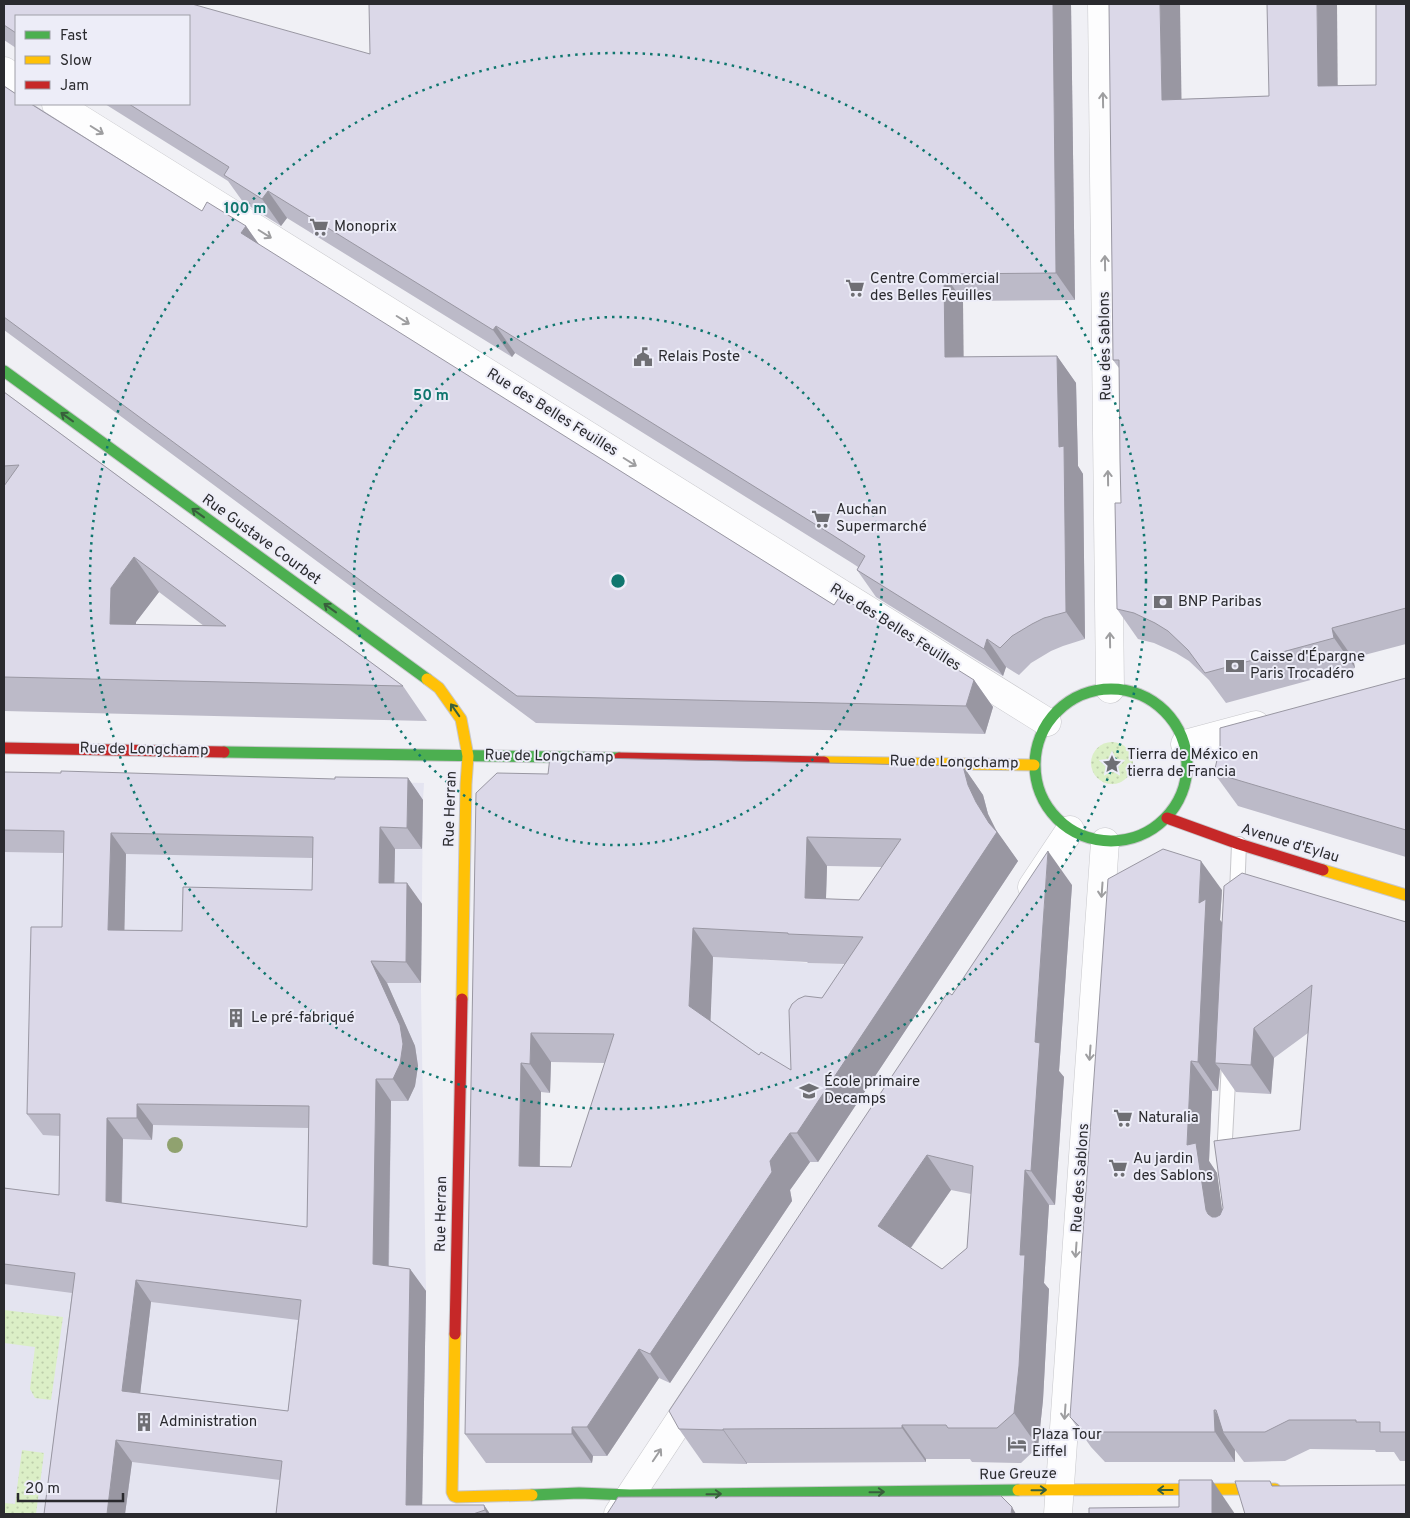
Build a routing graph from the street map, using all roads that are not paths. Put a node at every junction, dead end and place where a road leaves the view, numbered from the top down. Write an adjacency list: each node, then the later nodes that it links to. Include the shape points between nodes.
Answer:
1 (1102, 4): 6 (street, Rue des Sablons, one-way to 1)
2 (4, 71): 3 (street)
3 (15, 78)
4 (58, 105): 8 (street, Rue des Belles Feuilles, one-way to 8)
5 (4, 371): 11 (street, Rue Gustave Courbet, one-way to 5, via 461,719 439,688)
6 (1110, 689): 8 (street, via 1092,691 1075,698); 9 (street, via 1126,690 1157,704 1169,715)
7 (1282, 718): 9 (street)
8 (1047, 722): 12 (street, via 1038,743)
9 (1185, 744): 13 (street, via 1188,764 1185,784 1178,802)
10 (4, 748): 11 (street, Rue de Longchamp)
11 (468, 756): 12 (street, Rue de Longchamp); 25 (street, Rue Herran, via 452,1494 457,1497 579,1493)
12 (1034, 765): 14 (street, via 1036,784 1044,802 1054,818)
13 (1166, 818): 15 (street, via 1138,837); 16 (street, Avenue d'Eylau)
14 (1070, 830): 15 (street); 18 (street)
15 (1105, 842): 24 (street, Rue des Sablons, one-way to 24)
16 (1239, 844): 17 (street, Avenue d'Eylau); 19 (lane)
17 (1406, 895)
18 (1020, 904)
19 (1236, 906)
20 (1229, 1052): 21 (lane)
21 (1226, 1169)
22 (708, 1377): 25 (street, one-way to 22)
23 (1288, 1489): 24 (street, Rue Greuze, one-way to 24)
24 (1059, 1502): 25 (street, Rue Greuze, one-way to 24)
25 (624, 1505)

